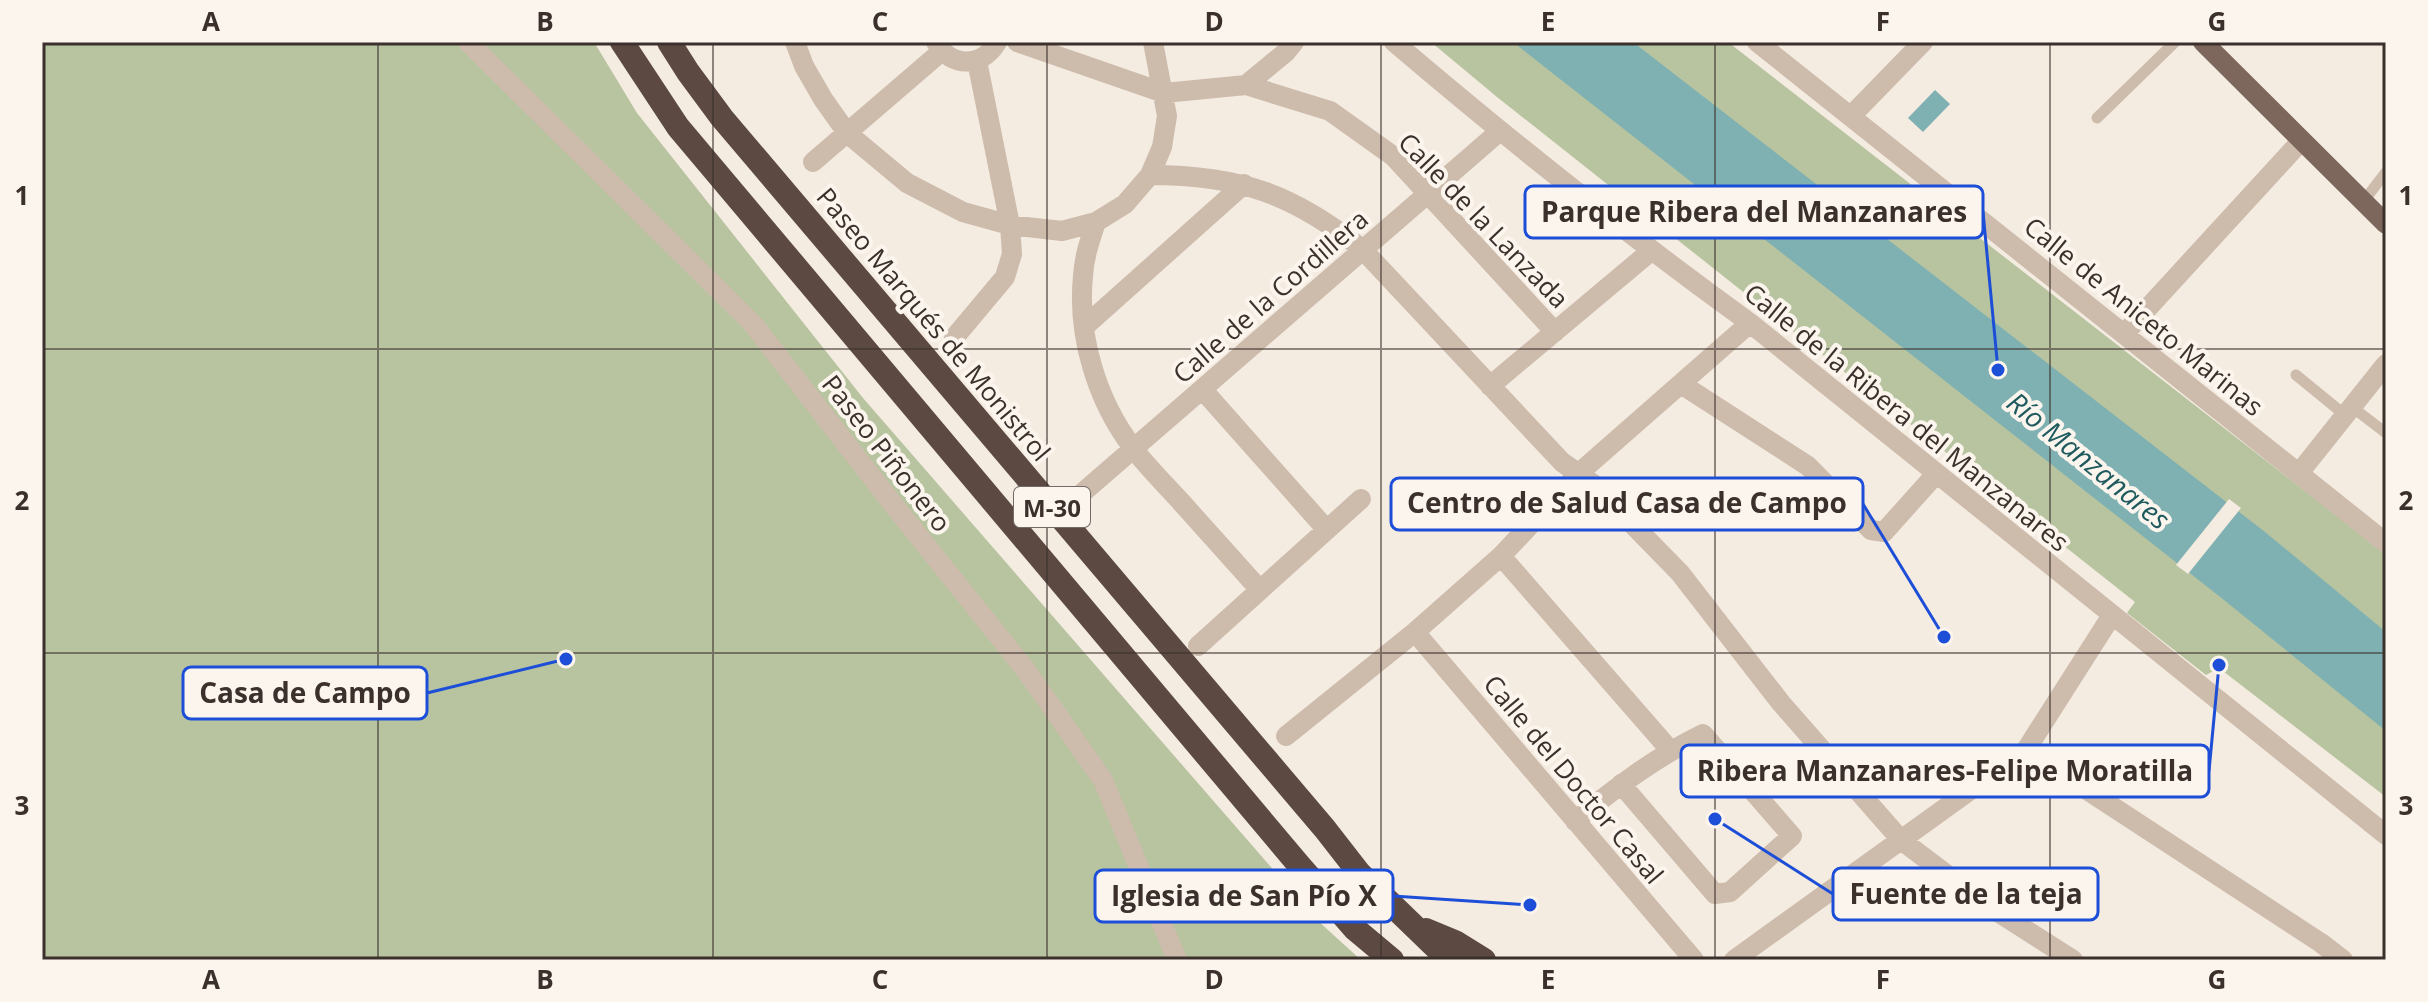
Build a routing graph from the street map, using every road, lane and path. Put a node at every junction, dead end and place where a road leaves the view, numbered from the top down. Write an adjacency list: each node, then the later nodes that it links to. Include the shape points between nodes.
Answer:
1 (468, 42): 67 (street, Paseo Piñonero, via 753,324 1025,669 1103,780)
2 (622, 42): 68 (highway, M-30, via 678,127 1299,865 1355,929)
3 (669, 42): 66 (highway, Paseo Marqués de Monistrol / M-30, via 722,118 1360,874)
4 (795, 42): 21 (street, via 804,66)
5 (997, 42): 15 (street)
6 (1017, 42): 17 (street, Calle de la Lanzada)
7 (1153, 42): 17 (street)
8 (1294, 42): 16 (street)
9 (1394, 42): 20 (street, Calle de la Ribera del Manzanares)
10 (1757, 42): 18 (street, Calle de Aniceto Marinas)
11 (1923, 42): 18 (street)
12 (2175, 42): 19 (lane)
13 (2203, 42): 22 (main road)
14 (939, 47): 15 (street, via 958,61); 21 (street)
15 (977, 61): 31 (street)
16 (1246, 85): 17 (street, Calle de la Lanzada); 27 (street, Calle de la Lanzada, via 1330,111 1393,156)
17 (1164, 93): 25 (street, via 1162,147)
18 (1851, 116): 37 (street, Calle de Aniceto Marinas)
19 (2097, 118)
20 (1500, 131): 27 (street, Calle de la Cordillera); 33 (street, Calle de la Ribera del Manzanares)
21 (847, 133): 23 (street); 31 (street, via 907,183 963,212)
22 (2301, 141): 28 (main road); 37 (street)
23 (813, 162)
24 (2386, 172): 28 (lane)
25 (1150, 175): 26 (street); 29 (street, via 1125,204)
26 (1244, 184): 32 (street, via 1331,224); 35 (street)
27 (1428, 193): 32 (street, Calle de la Cordillera); 36 (street, Calle de la Lanzada)
28 (2363, 202): 30 (main road)
29 (1096, 222): 31 (street, via 1062,231); 35 (street, via 1083,273)
30 (2386, 224)
31 (1010, 225): 38 (street, via 1012,254 1005,277)
32 (1363, 250): 42 (street); 43 (street, Calle de la Cordillera)
33 (1651, 251): 34 (street, Calle de la Ribera del Manzanares); 36 (street)
34 (1750, 323): 41 (street); 49 (street, Calle de la Ribera del Manzanares)
35 (1084, 327): 46 (street, via 1104,399)
36 (1555, 332): 42 (street)
37 (2124, 334): 48 (street, Calle de Aniceto Marinas)
38 (954, 338)
39 (2386, 364): 44 (street)
40 (2296, 375): 44 (lane)
41 (1681, 384): 47 (street); 49 (street, via 1808,466 1871,530 1884,532)
42 (1490, 386): 47 (street, via 1562,462)
43 (1202, 389): 46 (street, Calle de la Cordillera); 52 (street)
44 (2349, 411): 45 (lane); 48 (street)
45 (2386, 433)
46 (1134, 449): 51 (street, Calle de la Cordillera); 55 (street)
47 (1579, 473): 54 (street); 65 (street, via 1680,573 1781,703)
48 (2299, 473): 53 (street, Calle de Aniceto Marinas)
49 (1936, 474): 56 (street, Calle de la Ribera del Manzanares)
50 (1361, 499): 52 (street)
51 (1073, 501)
52 (1327, 530): 55 (street)
53 (2386, 543)
54 (1501, 556): 57 (street); 60 (street)
55 (1260, 590): 58 (street)
56 (2112, 615): 61 (street); 64 (street, Calle de la Ribera del Manzanares)
57 (1415, 632): 59 (street); 63 (street, Calle del Doctor Casal)
58 (1198, 646)
59 (1286, 736)
60 (1670, 750): 62 (street); 62 (street, via 1703,734 1792,836 1730,892 1715,894)
61 (2026, 750): 65 (street); 74 (street)
62 (1621, 784): 63 (street)
63 (1575, 821): 71 (street, Calle del Doctor Casal)
64 (2386, 835)
65 (1901, 840): 72 (street); 73 (street, via 1987,905)
66 (1413, 924): 69 (highway, Paseo Marqués de Monistrol / M-30); 70 (highway)
67 (1177, 960)
68 (1392, 960)
69 (1449, 960)
70 (1484, 960)
71 (1694, 960)
72 (1734, 960)
73 (2073, 960)
74 (2343, 960)

